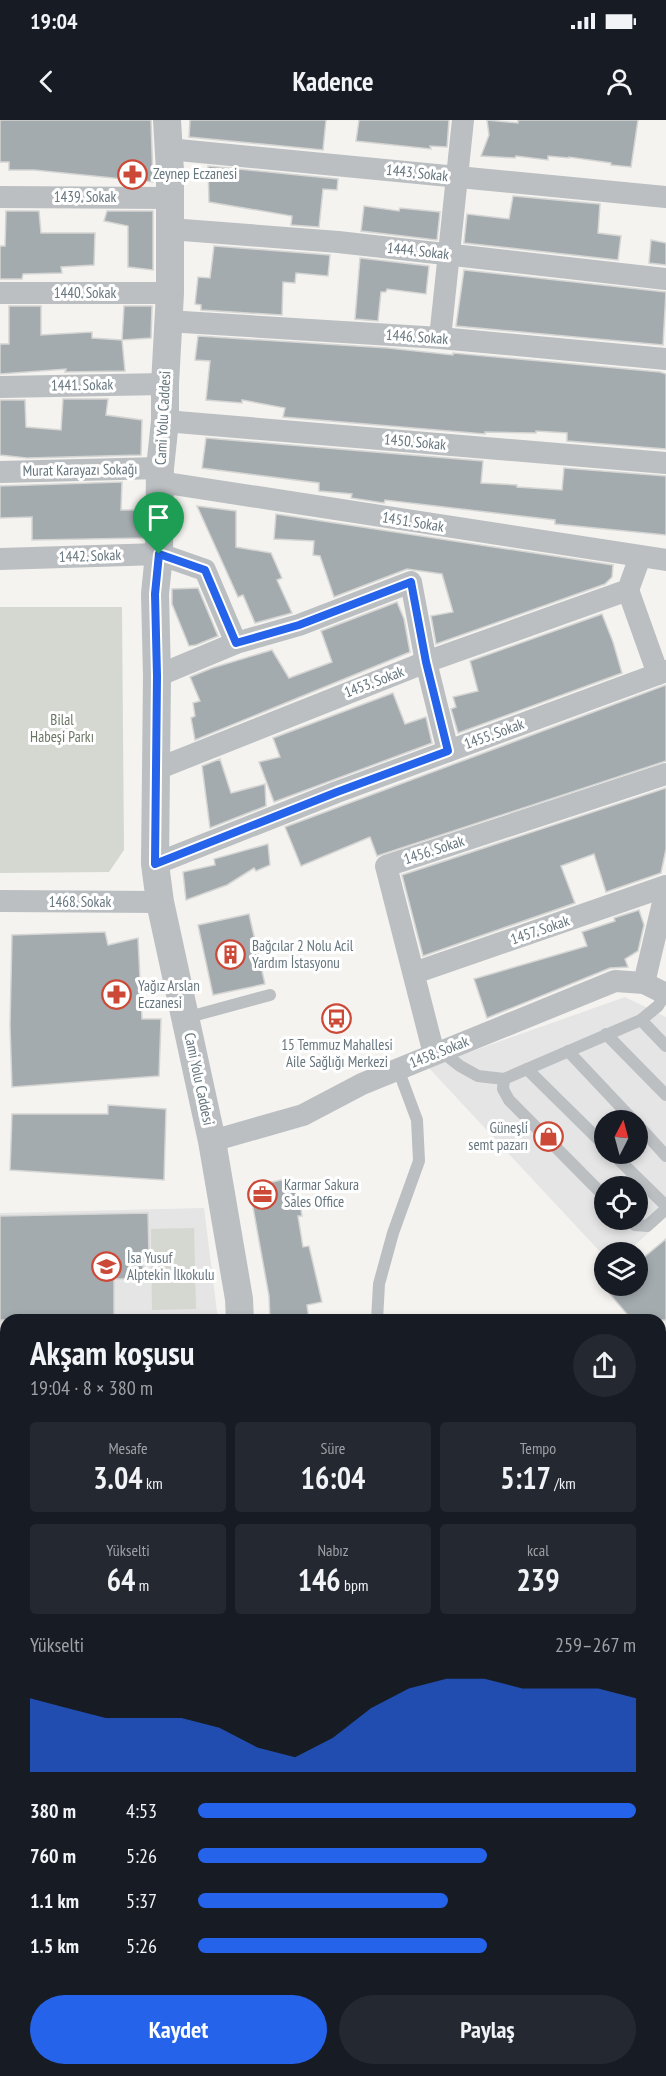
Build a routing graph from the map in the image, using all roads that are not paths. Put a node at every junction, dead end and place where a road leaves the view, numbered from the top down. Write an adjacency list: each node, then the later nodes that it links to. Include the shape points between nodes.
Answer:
1 (167, 120): 3 (street, Cami Yolu Caddesi)
2 (463, 120): 4 (street)
3 (168, 148): 4 (street, 1443. Sokak); 7 (street, Cami Yolu Caddesi)
4 (455, 177): 6 (street, 1443. Sokak); 9 (street)
5 (0, 196): 7 (street, 1439. Sokak)
6 (666, 197)
7 (170, 198): 8 (street, Cami Yolu Caddesi)
8 (170, 229): 9 (street, 1444. Sokak); 11 (street, Cami Yolu Caddesi)
9 (448, 254): 10 (street, 1444. Sokak); 14 (street)
10 (666, 279)
11 (170, 292): 12 (street, 1440. Sokak); 13 (street, Cami Yolu Caddesi)
12 (0, 293)
13 (167, 321): 14 (street, 1446. Sokak); 16 (street, Cami Yolu Caddesi)
14 (440, 338): 15 (street, 1446. Sokak)
15 (666, 359)
16 (165, 384): 17 (street, 1441. Sokak); 18 (street, Cami Yolu Caddesi)
17 (0, 387)
18 (165, 421): 19 (street, 1450. Sokak); 21 (street, Cami Yolu Caddesi)
19 (666, 463)
20 (0, 472): 21 (street, Murat Karayazı Sokağı)
21 (160, 475): 22 (street, Cami Yolu Caddesi); 23 (street, 1451. Sokak)
22 (159, 554): 24 (street, 1442. Sokak); 27 (street, 1442. Sokak, via 205,570); 30 (street, Cami Yolu Caddesi, via 155,594)
23 (640, 557): 25 (street, 1451. Sokak); 26 (street)
24 (0, 559)
25 (666, 560)
26 (628, 590): 28 (street, 1453. Sokak); 29 (street)
27 (236, 643): 28 (street, via 299,625 411,582); 30 (street)
28 (426, 662): 31 (street); 32 (street, 1453. Sokak)
29 (662, 672): 31 (street, 1455. Sokak)
30 (157, 676): 32 (street, Cami Yolu Caddesi)
31 (448, 751): 34 (street, 1455. Sokak)
32 (157, 769): 34 (street, Cami Yolu Caddesi)
33 (666, 774): 39 (street, 1456. Sokak, via 386,866)
34 (155, 864): 37 (street, Cami Yolu Caddesi)
35 (666, 888): 38 (street); 39 (street, 1457. Sokak)
36 (0, 901): 37 (street, 1468. Sokak)
37 (160, 902): 43 (street, Cami Yolu Caddesi)
38 (663, 918): 40 (street)
39 (414, 973): 48 (street, 1456. Sokak)
40 (644, 983): 41 (street, 1458. Sokak); 48 (street, 1458. Sokak, via 615,981)
41 (665, 994): 44 (lane)
42 (270, 995): 43 (lane)
43 (185, 1017): 56 (street, Cami Yolu Caddesi)
44 (642, 1020): 45 (lane); 46 (lane)
45 (606, 1034): 47 (lane); 52 (lane)
46 (666, 1046)
47 (568, 1051): 50 (lane); 53 (lane)
48 (437, 1052): 49 (street, 1458. Sokak); 51 (lane, via 478,1076)
49 (398, 1069): 56 (street, 1458. Sokak, via 303,1115); 63 (lane, via 417,1120 419,1161 378,1284)
50 (527, 1069): 51 (lane); 54 (lane)
51 (504, 1079): 59 (lane, via 503,1089 509,1101)
52 (666, 1095)
53 (624, 1110)
54 (594, 1135)
55 (648, 1136): 57 (lane)
56 (212, 1141): 62 (street, Cami Yolu Caddesi)
57 (666, 1156)
58 (623, 1164): 60 (lane)
59 (594, 1186)
60 (666, 1207): 61 (lane)
61 (648, 1225)
62 (240, 1314)
63 (377, 1314)

